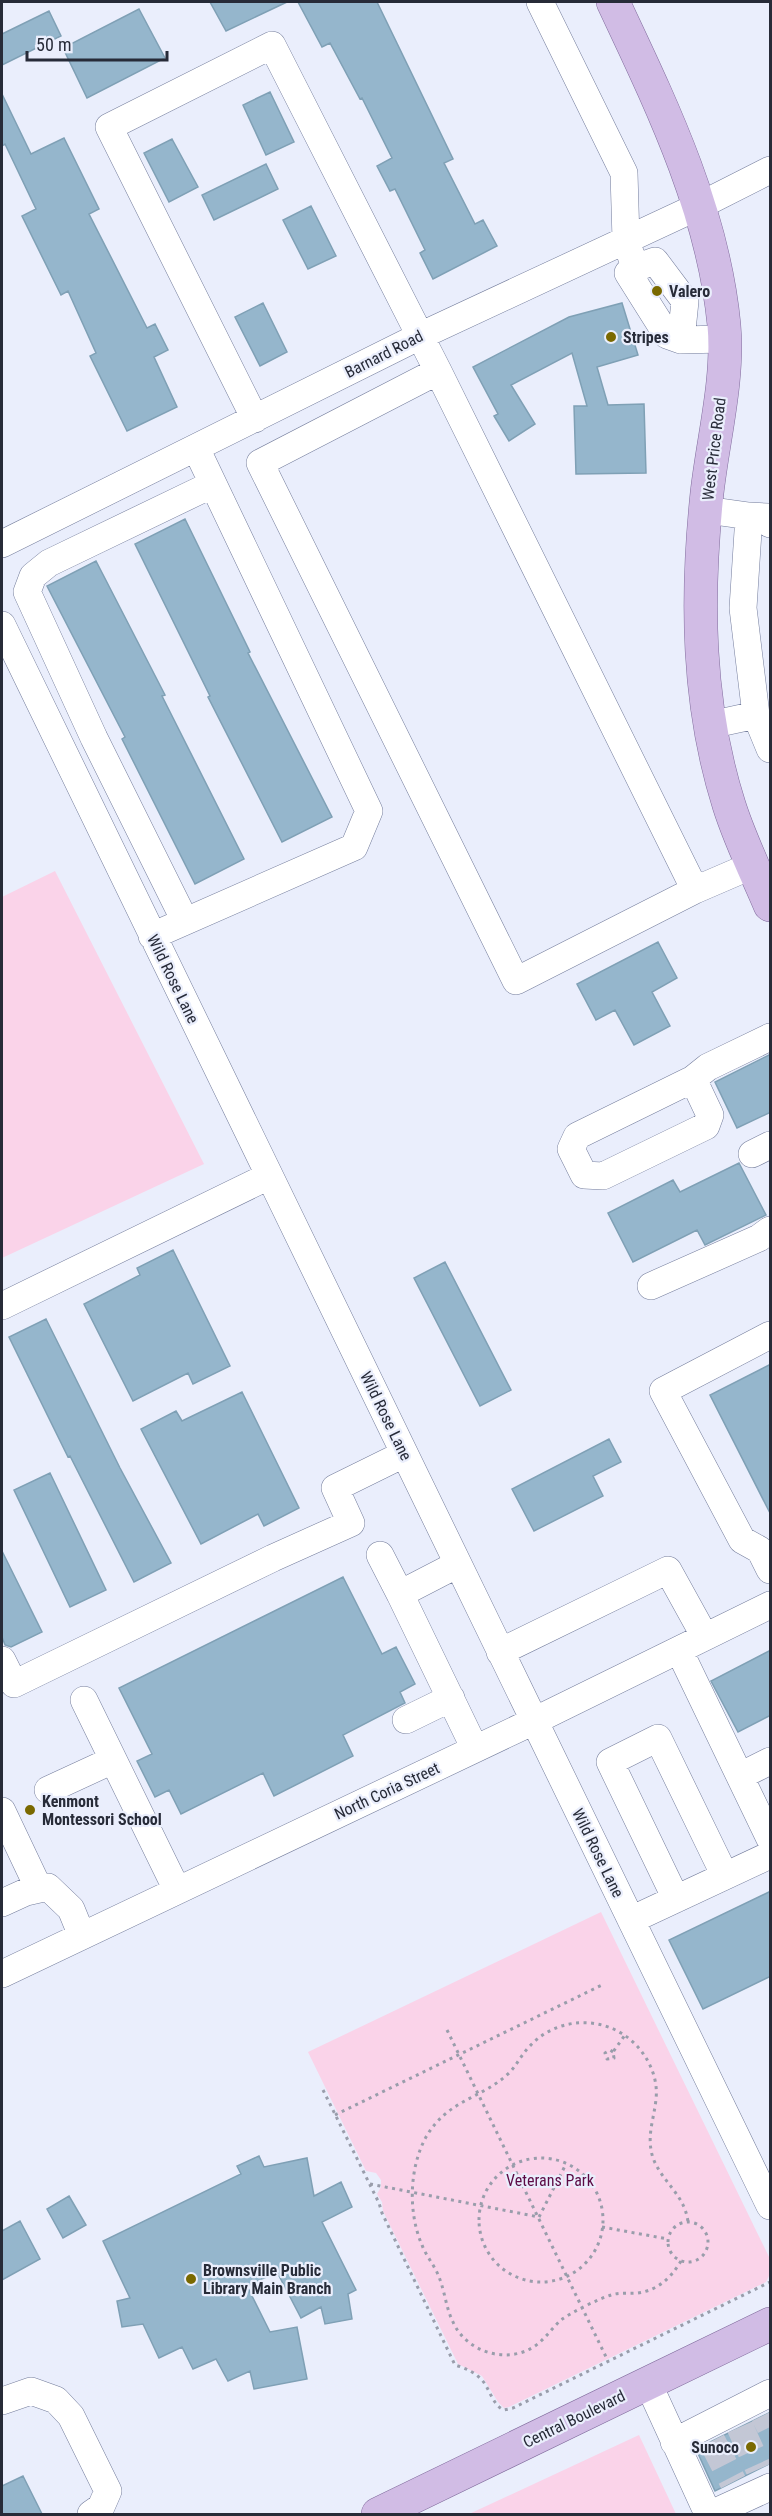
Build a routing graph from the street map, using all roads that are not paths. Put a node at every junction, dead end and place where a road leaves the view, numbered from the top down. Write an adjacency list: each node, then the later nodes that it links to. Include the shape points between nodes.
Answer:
1 (540, 2): 5 (street, via 624,173)
2 (613, 2): 4 (main road, West Price Road, via 668,117)
3 (771, 170): 4 (street, Barnard Road)
4 (699, 206): 5 (street, Barnard Road); 7 (main road, West Price Road, via 713,264)
5 (626, 240): 6 (street, Barnard Road); 7 (street, via 635,268 628,273 667,335 681,340)
6 (420, 336): 8 (street); 9 (street, Barnard Road); 9 (street, via 272,45 109,127)
7 (723, 339): 12 (main road, West Price Road)
8 (438, 371): 22 (street); 22 (street, via 260,463 516,981)
9 (255, 419): 10 (street, Barnard Road)
10 (196, 448): 11 (street); 14 (street, Barnard Road)
11 (213, 484): 18 (street, via 49,563 33,576 27,592); 24 (street, via 369,811 354,847)
12 (706, 510): 13 (street); 17 (main road, West Price Road, via 700,639)
13 (760, 520): 16 (street, via 743,608)
14 (2, 544)
15 (2, 625): 20 (street, Wild Rose Lane)
16 (756, 715): 17 (street); 19 (street)
17 (710, 725): 21 (main road, West Price Road, via 729,805)
18 (94, 738): 20 (street); 24 (street)
19 (771, 749)
20 (64, 754): 25 (street, Wild Rose Lane)
21 (753, 865): 22 (street); 23 (main road, West Price Road)
22 (695, 890)
23 (771, 905)
24 (185, 921): 25 (street)
25 (152, 936): 28 (street, Wild Rose Lane)
26 (771, 1037): 27 (street, via 708,1067)
27 (693, 1079): 27 (street, via 710,1115 706,1126 603,1176 584,1175 571,1149 577,1136)
28 (269, 1176): 31 (street); 33 (street, Wild Rose Lane)
29 (771, 1230): 30 (street)
30 (651, 1286)
31 (2, 1306)
32 (771, 1335): 35 (street, via 663,1391 742,1540)
33 (405, 1454): 36 (street, Wild Rose Lane); 42 (street, via 335,1488 351,1523 14,1684)
34 (380, 1555): 37 (street)
35 (767, 1555)
36 (458, 1564): 37 (street); 41 (street, Wild Rose Lane)
37 (400, 1594): 43 (street)
38 (771, 1605): 39 (street, North Coria Street)
39 (705, 1637): 40 (street, North Coria Street); 41 (street, via 668,1570)
40 (679, 1650): 46 (street, North Coria Street); 50 (street)
41 (500, 1652): 46 (street, Wild Rose Lane)
42 (2, 1660)
43 (451, 1698): 45 (street); 47 (street)
44 (84, 1700): 48 (street)
45 (406, 1720)
46 (534, 1721): 47 (street, North Coria Street); 60 (street, Wild Rose Lane)
47 (475, 1749): 57 (street, North Coria Street)
48 (113, 1760): 51 (street); 57 (street)
49 (771, 1761): 50 (street)
50 (740, 1776): 53 (street)
51 (48, 1791)
52 (2, 1811): 56 (street)
53 (771, 1839)
54 (771, 1855): 55 (street)
55 (725, 1876): 58 (street); 58 (street, via 658,1738 610,1762)
56 (39, 1889): 59 (street); 61 (street, via 48,1887 70,1909)
57 (177, 1890): 61 (street, North Coria Street)
58 (676, 1899): 60 (street)
59 (2, 1903)
60 (631, 1920): 63 (street, Wild Rose Lane)
61 (82, 1936): 62 (street, North Coria Street)
62 (2, 1974)
63 (771, 2206)
64 (771, 2324): 65 (main road, Central Boulevard)
65 (648, 2383): 68 (street); 71 (main road, Central Boulevard)
66 (2, 2401): 70 (street, via 32,2391 56,2400 71,2416 108,2491 101,2507)
67 (764, 2402): 68 (street, via 709,2434)
68 (674, 2442): 72 (street)
69 (766, 2481): 72 (street, via 737,2491)
70 (91, 2514)
71 (378, 2514)
72 (710, 2514)

